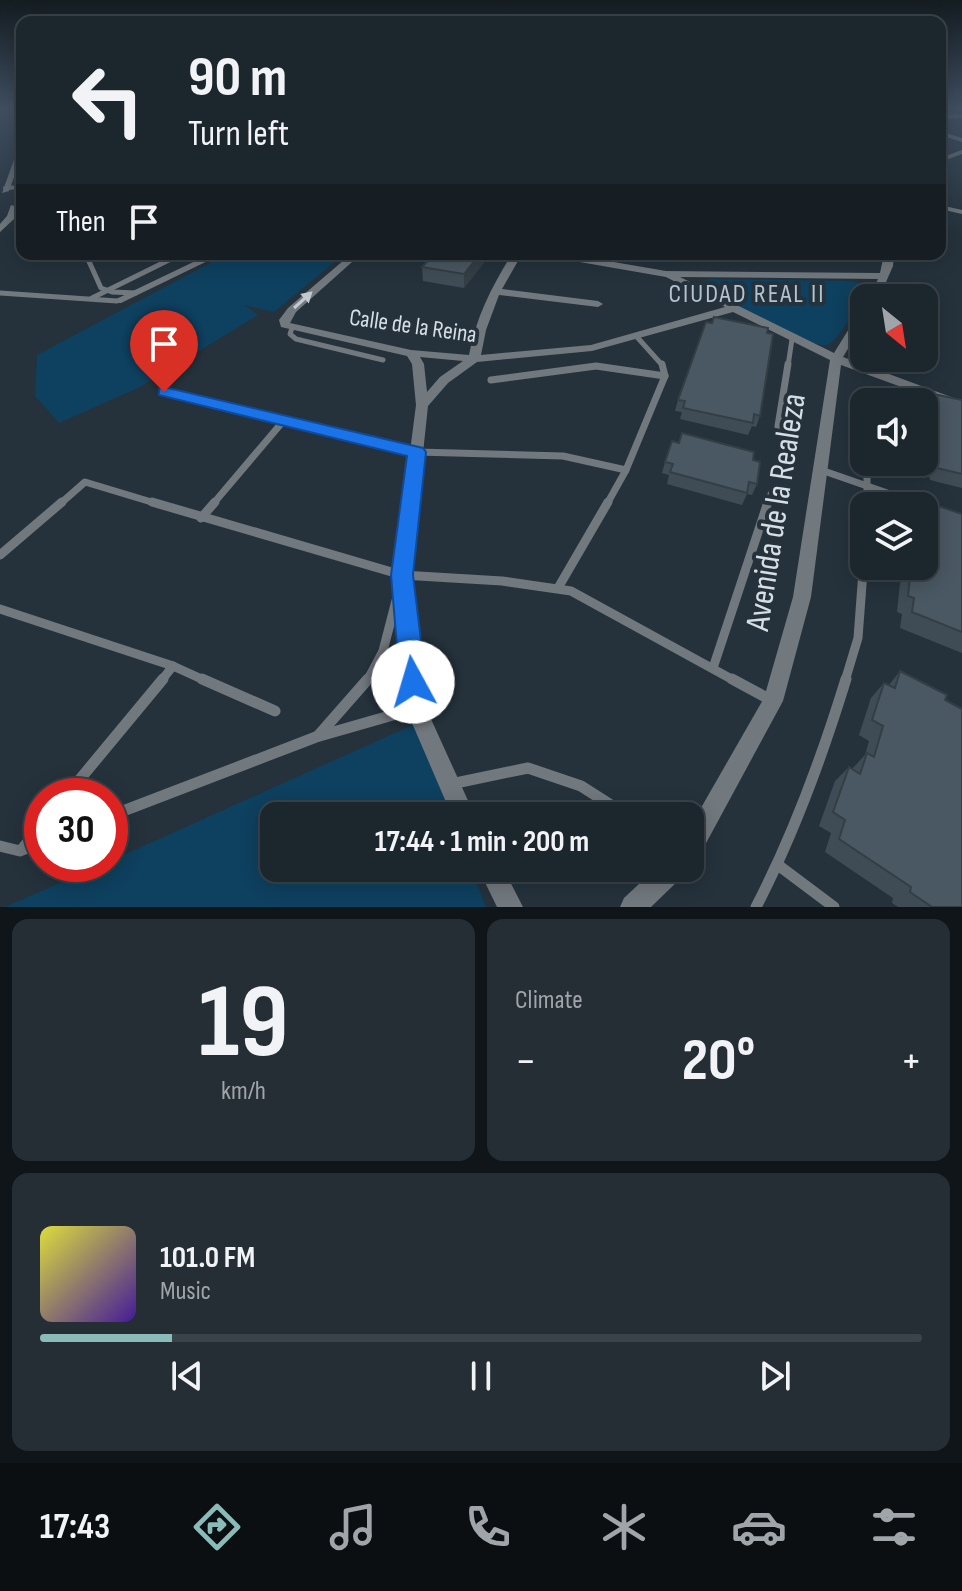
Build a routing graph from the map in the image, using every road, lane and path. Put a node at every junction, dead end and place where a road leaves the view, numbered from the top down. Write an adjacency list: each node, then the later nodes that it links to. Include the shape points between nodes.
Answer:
1 (16, 160): 2 (street)
2 (4, 187)
3 (16, 209): 4 (street)
4 (0, 229)
5 (92, 260): 15 (lane)
6 (170, 260): 15 (lane)
7 (205, 260): 18 (street)
8 (349, 260): 23 (street, Calle de la Reina, one-way to 8, via 284,320 292,310)
9 (513, 260): 16 (street)
10 (586, 260): 12 (street)
11 (887, 260): 13 (street)
12 (666, 274): 13 (street); 22 (street)
13 (883, 276): 14 (street)
14 (880, 284)
15 (106, 291): 18 (lane); 19 (lane)
16 (494, 291): 21 (street); 28 (street)
17 (0, 293): 19 (lane)
18 (136, 293): 20 (street)
19 (90, 300): 20 (lane)
20 (117, 301)
21 (598, 304)
22 (731, 309): 25 (street, Calle de la Reina); 26 (street)
23 (292, 328): 27 (street, Calle de la Reina); 30 (lane, via 296,339)
24 (850, 336): 29 (street, Avenida de la Realeza)
25 (637, 337): 28 (street, Calle de la Reina, via 538,355); 31 (lane, via 662,363)
26 (792, 339): 29 (street); 37 (lane)
27 (411, 353): 28 (street, Calle de la Reina); 34 (street, via 418,364)
28 (474, 359): 34 (street, via 444,380)
29 (836, 359): 35 (street); 40 (street, Avenida de la Realeza)
30 (383, 360)
31 (665, 376): 32 (lane, via 596,366); 39 (lane)
32 (491, 380)
33 (164, 392): 36 (lane)
34 (422, 405): 38 (street)
35 (962, 405)
36 (285, 419): 38 (lane); 46 (lane)
37 (778, 426)
38 (417, 452): 39 (lane, via 563,456); 48 (street)
39 (626, 470): 50 (lane)
40 (821, 470): 42 (lane); 54 (street, Avenida de la Realeza, via 802,597)
41 (867, 476): 42 (lane)
42 (867, 485): 43 (lane); 45 (lane)
43 (867, 492)
44 (771, 494): 53 (lane)
45 (948, 513)
46 (201, 518): 47 (lane, via 85,482); 48 (lane)
47 (0, 555)
48 (402, 575): 50 (lane); 55 (street); 57 (lane, via 383,651 364,687)
49 (862, 580): 68 (lane, via 858,638 825,747)
50 (558, 588): 53 (lane)
51 (0, 609): 52 (lane)
52 (173, 666): 56 (lane); 58 (lane)
53 (713, 668): 54 (lane)
54 (773, 701): 63 (street, Avenida de la Realeza)
55 (416, 709): 57 (lane); 59 (street)
56 (275, 711)
57 (316, 737): 62 (lane)
58 (81, 778)
59 (448, 785): 60 (street); 61 (lane, via 528,768 581,786)
60 (457, 802)
61 (606, 802)
62 (128, 809)
63 (704, 825)
64 (0, 846): 67 (lane)
65 (24, 846): 67 (lane)
66 (24, 849): 67 (lane)
67 (20, 851)
68 (778, 865): 73 (lane); 74 (lane)
69 (497, 882): 71 (street)
70 (659, 882): 72 (street)
71 (510, 907)
72 (633, 907)
73 (756, 907)
74 (834, 907)

